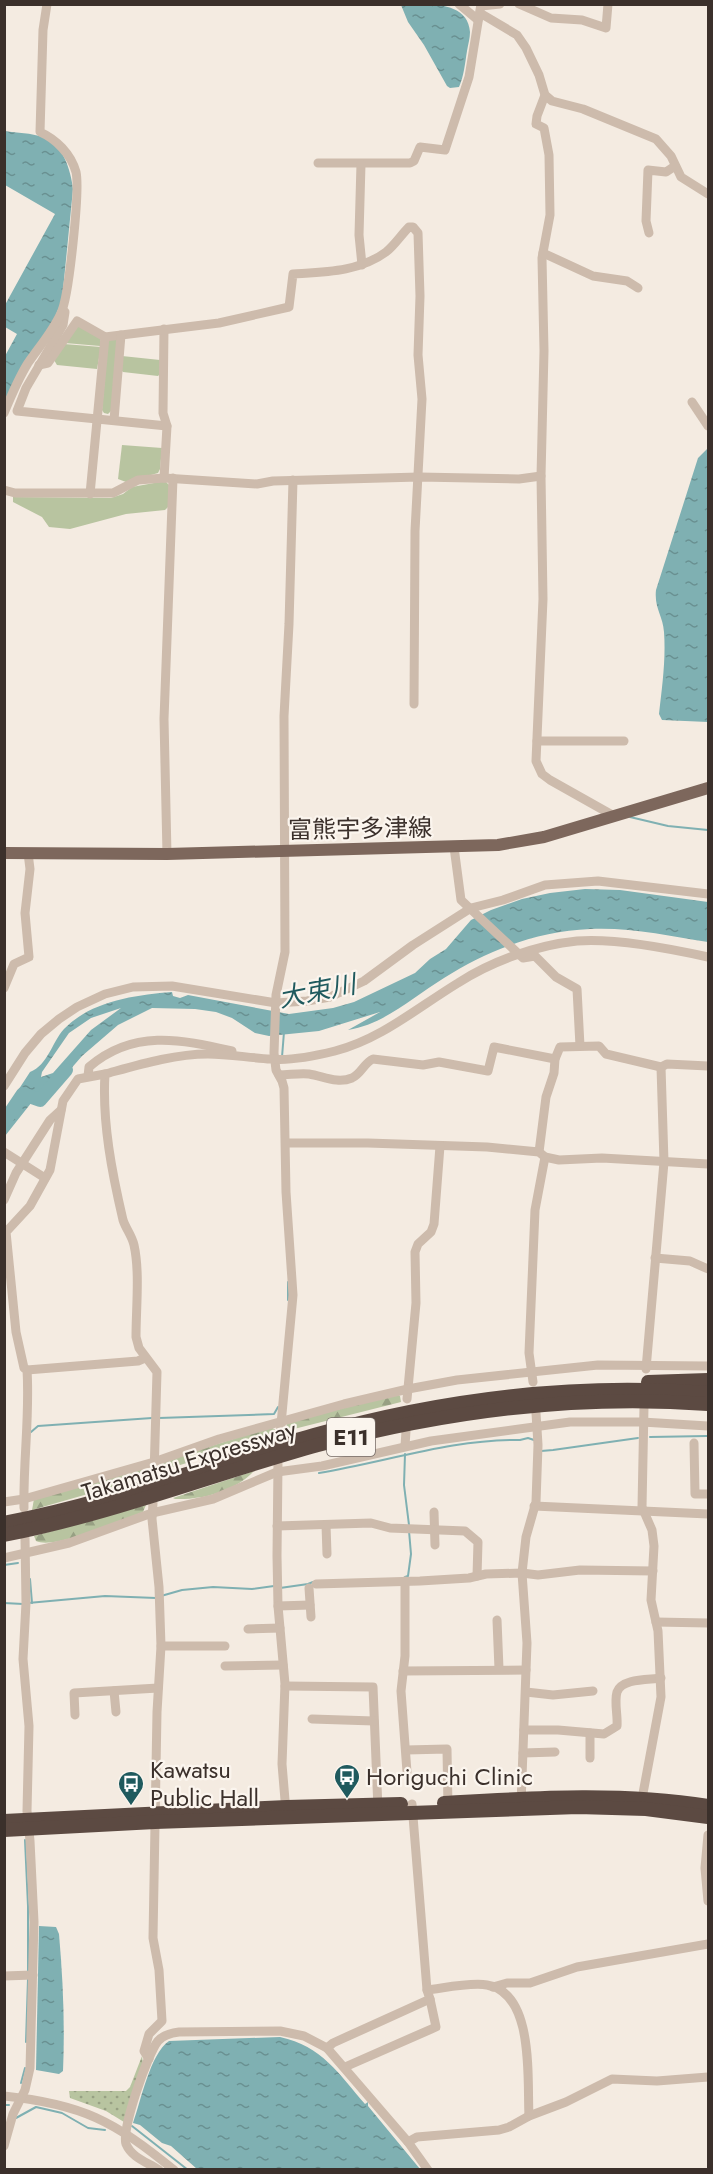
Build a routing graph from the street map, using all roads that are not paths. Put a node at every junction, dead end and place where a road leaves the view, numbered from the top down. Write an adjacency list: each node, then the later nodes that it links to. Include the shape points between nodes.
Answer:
1 (47, 4): 16 (street, via 40,132 65,151 77,183)
2 (459, 4): 6 (street)
3 (500, 4): 6 (street)
4 (519, 4): 5 (street, via 551,18 582,20 606,28)
5 (608, 4)
6 (480, 11): 7 (street, via 517,34); 9 (street, via 469,77 445,150 420,147 410,163)
7 (545, 95): 10 (street, via 559,104 583,109 656,140); 13 (street, via 536,124 544,128 549,155 550,215)
8 (318, 163): 9 (street)
9 (361, 164): 14 (street)
10 (675, 166): 11 (street, via 681,177); 12 (street, via 666,172 648,171)
11 (708, 195)
12 (649, 233)
13 (543, 253): 15 (street, via 593,276 627,281); 27 (street)
14 (362, 265): 17 (street, via 293,274 289,307 219,323); 28 (street, via 386,252 409,227 416,229 422,399)
15 (638, 288)
16 (66, 302): 20 (street, via 63,325); 22 (street, via 18,381)
17 (164, 330): 18 (street); 25 (street, via 163,413)
18 (121, 335): 19 (street); 24 (street)
19 (105, 337): 20 (street, via 77,321 48,363); 23 (street)
20 (39, 365): 23 (street, via 17,411)
21 (692, 402): 26 (street)
22 (4, 413)
23 (98, 418): 24 (street); 32 (street)
24 (114, 420): 25 (street)
25 (167, 426): 29 (street)
26 (708, 426)
27 (541, 476): 28 (street); 34 (street, via 543,599)
28 (418, 477): 30 (street); 33 (street)
29 (169, 478): 30 (street, via 256,483); 32 (street, via 138,480 113,493); 42 (street, via 164,719)
30 (293, 480): 39 (street, via 284,716)
31 (4, 490): 32 (street)
32 (90, 494)
33 (414, 704)
34 (537, 741): 35 (street); 37 (street, via 536,761 542,774)
35 (624, 741)
36 (708, 788): 37 (main road, 富熊宇多津線)
37 (614, 816): 38 (main road, 富熊宇多津線, via 514,844)
38 (454, 847): 39 (main road, 富熊宇多津線); 44 (street, via 461,900)
39 (284, 851): 42 (main road, 富熊宇多津線); 48 (street, via 285,952)
40 (4, 853): 41 (main road, 富熊宇多津線)
41 (28, 853): 42 (main road, 富熊宇多津線); 47 (street, via 25,913 29,957 14,964)
42 (167, 855)
43 (708, 894): 44 (street, via 598,881 570,882 545,885)
44 (474, 910): 45 (street); 48 (street, via 413,945 345,992)
45 (517, 952): 46 (street, via 578,941 604,941); 49 (street, via 523,958 536,956 556,977 577,989); 51 (street, via 460,981 390,1028 357,1044 317,1055)
46 (708, 957)
47 (4, 988)
48 (276, 1004): 51 (street); 58 (street, via 172,986 133,987 105,994 77,1007 41,1034)
49 (580, 1046): 52 (street, via 560,1047); 54 (street, via 599,1046 606,1054)
50 (245, 1056): 51 (street); 55 (street, via 190,1056); 57 (street, via 185,1041 146,1041 104,1056 89,1068)
51 (278, 1058): 56 (street)
52 (555, 1059): 56 (street, via 494,1047 488,1071 439,1062 423,1065 373,1059 348,1079 326,1080 307,1074); 63 (street, via 546,1097)
53 (708, 1066): 54 (street)
54 (661, 1067): 64 (street)
55 (105, 1074): 57 (street); 72 (street, via 110,1155 136,1257 136,1337)
56 (279, 1076): 60 (street, via 284,1088)
57 (88, 1077): 59 (street, via 72,1085)
58 (4, 1086)
59 (61, 1110): 65 (street); 67 (street, via 50,1170)
60 (286, 1143): 61 (street); 83 (street, via 293,1295)
61 (440, 1146): 63 (street, via 487,1147); 79 (street, via 434,1224 415,1252 416,1303)
62 (4, 1152): 65 (street)
63 (542, 1155): 64 (street, via 559,1160); 77 (street, via 535,1209 529,1353)
64 (664, 1162): 66 (street); 69 (street)
65 (22, 1163): 67 (street); 68 (street)
66 (708, 1164)
67 (45, 1178): 71 (street, via 30,1206 6,1232)
68 (4, 1200)
69 (655, 1258): 70 (street, via 690,1261); 74 (street)
70 (708, 1269)
71 (8, 1274): 75 (street, via 16,1332)
72 (145, 1358): 75 (street); 91 (street, via 157,1372)
73 (708, 1365): 74 (street)
74 (646, 1367): 77 (street, via 598,1365)
75 (27, 1370): 96 (street)
76 (708, 1380): 77 (highway)
77 (534, 1383): 78 (highway, Takamatsu Expressway / E11); 79 (street, via 457,1380); 102 (highway, Takamatsu Expressway / E11, via 471,1401 367,1421 97,1502)
78 (708, 1393)
79 (407, 1394): 83 (street)
80 (708, 1404): 106 (highway, Takamatsu Expressway / E11, via 619,1401 540,1405 420,1421 318,1445 100,1512)
81 (644, 1407): 84 (street)
82 (536, 1413): 85 (street)
83 (282, 1421): 88 (street); 91 (street)
84 (642, 1422): 85 (street); 86 (street); 100 (street)
85 (537, 1426): 90 (street); 97 (street)
86 (708, 1426)
87 (406, 1431): 90 (street)
88 (280, 1435)
89 (694, 1443): 94 (street, via 698,1462 695,1494)
90 (405, 1446): 92 (street, via 322,1466)
91 (154, 1462): 93 (street); 96 (street)
92 (278, 1468): 98 (street, via 213,1499); 104 (street)
93 (154, 1475)
94 (708, 1494)
95 (4, 1502): 96 (street)
96 (24, 1503)
97 (534, 1506): 100 (street); 113 (street)
98 (152, 1508): 109 (street, via 69,1543); 124 (street)
99 (434, 1512): 105 (street)
100 (644, 1512): 101 (street); 112 (street, via 652,1530)
101 (708, 1514)
102 (4, 1523)
103 (326, 1525): 104 (street); 105 (street, via 371,1523 390,1528); 110 (street)
104 (276, 1526): 117 (street)
105 (435, 1529): 108 (street); 114 (street, via 465,1531 478,1542)
106 (4, 1535)
107 (25, 1538): 109 (street)
108 (435, 1545)
109 (25, 1553): 111 (street); 158 (street, via 22,1659 29,1726)
110 (327, 1554)
111 (4, 1558)
112 (652, 1571): 113 (street); 120 (street, via 651,1600)
113 (522, 1573): 114 (street); 129 (street)
114 (477, 1576): 115 (street)
115 (405, 1581): 116 (street, via 313,1586); 130 (street)
116 (310, 1605): 117 (street); 118 (street)
117 (278, 1606): 122 (street)
118 (311, 1617)
119 (498, 1620): 128 (street)
120 (656, 1622): 121 (street); 131 (street)
121 (708, 1623)
122 (280, 1628): 123 (street); 126 (street)
123 (249, 1629)
124 (161, 1646): 125 (street); 133 (street)
125 (225, 1646)
126 (283, 1665): 127 (street); 132 (street)
127 (225, 1666)
128 (499, 1669): 129 (street); 130 (street)
129 (526, 1670): 136 (street)
130 (403, 1671): 143 (street)
131 (662, 1678): 142 (street, via 622,1686 617,1692 617,1726 604,1734); 149 (street, via 662,1697)
132 (285, 1686): 140 (street, via 373,1687); 154 (street, via 282,1764)
133 (158, 1688): 134 (street); 155 (street)
134 (114, 1691): 137 (street); 138 (street, via 74,1693)
135 (593, 1691): 136 (street, via 553,1695)
136 (526, 1692): 141 (street)
137 (116, 1712)
138 (75, 1715)
139 (312, 1719): 140 (street)
140 (374, 1720): 152 (street)
141 (524, 1730): 142 (street); 145 (street)
142 (590, 1733): 146 (street)
143 (406, 1750): 147 (street); 151 (street, via 447,1749)
144 (555, 1752): 145 (street)
145 (523, 1754): 148 (street)
146 (590, 1758)
147 (407, 1772)
148 (521, 1804): 149 (highway); 151 (highway)
149 (641, 1804): 150 (highway); 156 (highway)
150 (708, 1806)
151 (448, 1807): 153 (highway)
152 (378, 1809): 153 (highway); 154 (highway)
153 (412, 1809): 166 (street)
154 (286, 1812): 155 (highway)
155 (155, 1817): 158 (highway); 168 (street, via 153,1938 162,2021 149,2034 144,2051)
156 (708, 1817)
157 (4, 1821): 158 (highway)
158 (28, 1824): 159 (highway); 163 (street, via 34,1922)
159 (4, 1830)
160 (708, 1834): 161 (street)
161 (708, 1901)
162 (708, 1944): 165 (street, via 577,1967 530,1983)
163 (30, 1975): 164 (street); 172 (street, via 30,2068)
164 (4, 1976)
165 (493, 1987): 166 (street, via 485,1984); 173 (street, via 514,2004 525,2028)
166 (428, 1994): 167 (street); 169 (street, via 436,2027)
167 (327, 2048): 168 (street, via 304,2036 280,2031 179,2032 161,2038); 169 (street)
168 (148, 2059): 175 (street)
169 (345, 2067): 176 (street)
170 (708, 2077): 173 (street, via 612,2079)
171 (4, 2096): 172 (street)
172 (21, 2098): 174 (street); 175 (street, via 66,2105)
173 (529, 2116): 176 (street, via 500,2130 417,2137)
174 (10, 2120): 177 (street)
175 (125, 2132): 178 (street, via 134,2155); 179 (street)
176 (408, 2142): 180 (street)
177 (4, 2146)
178 (159, 2169)
179 (174, 2169)
180 (428, 2169)

